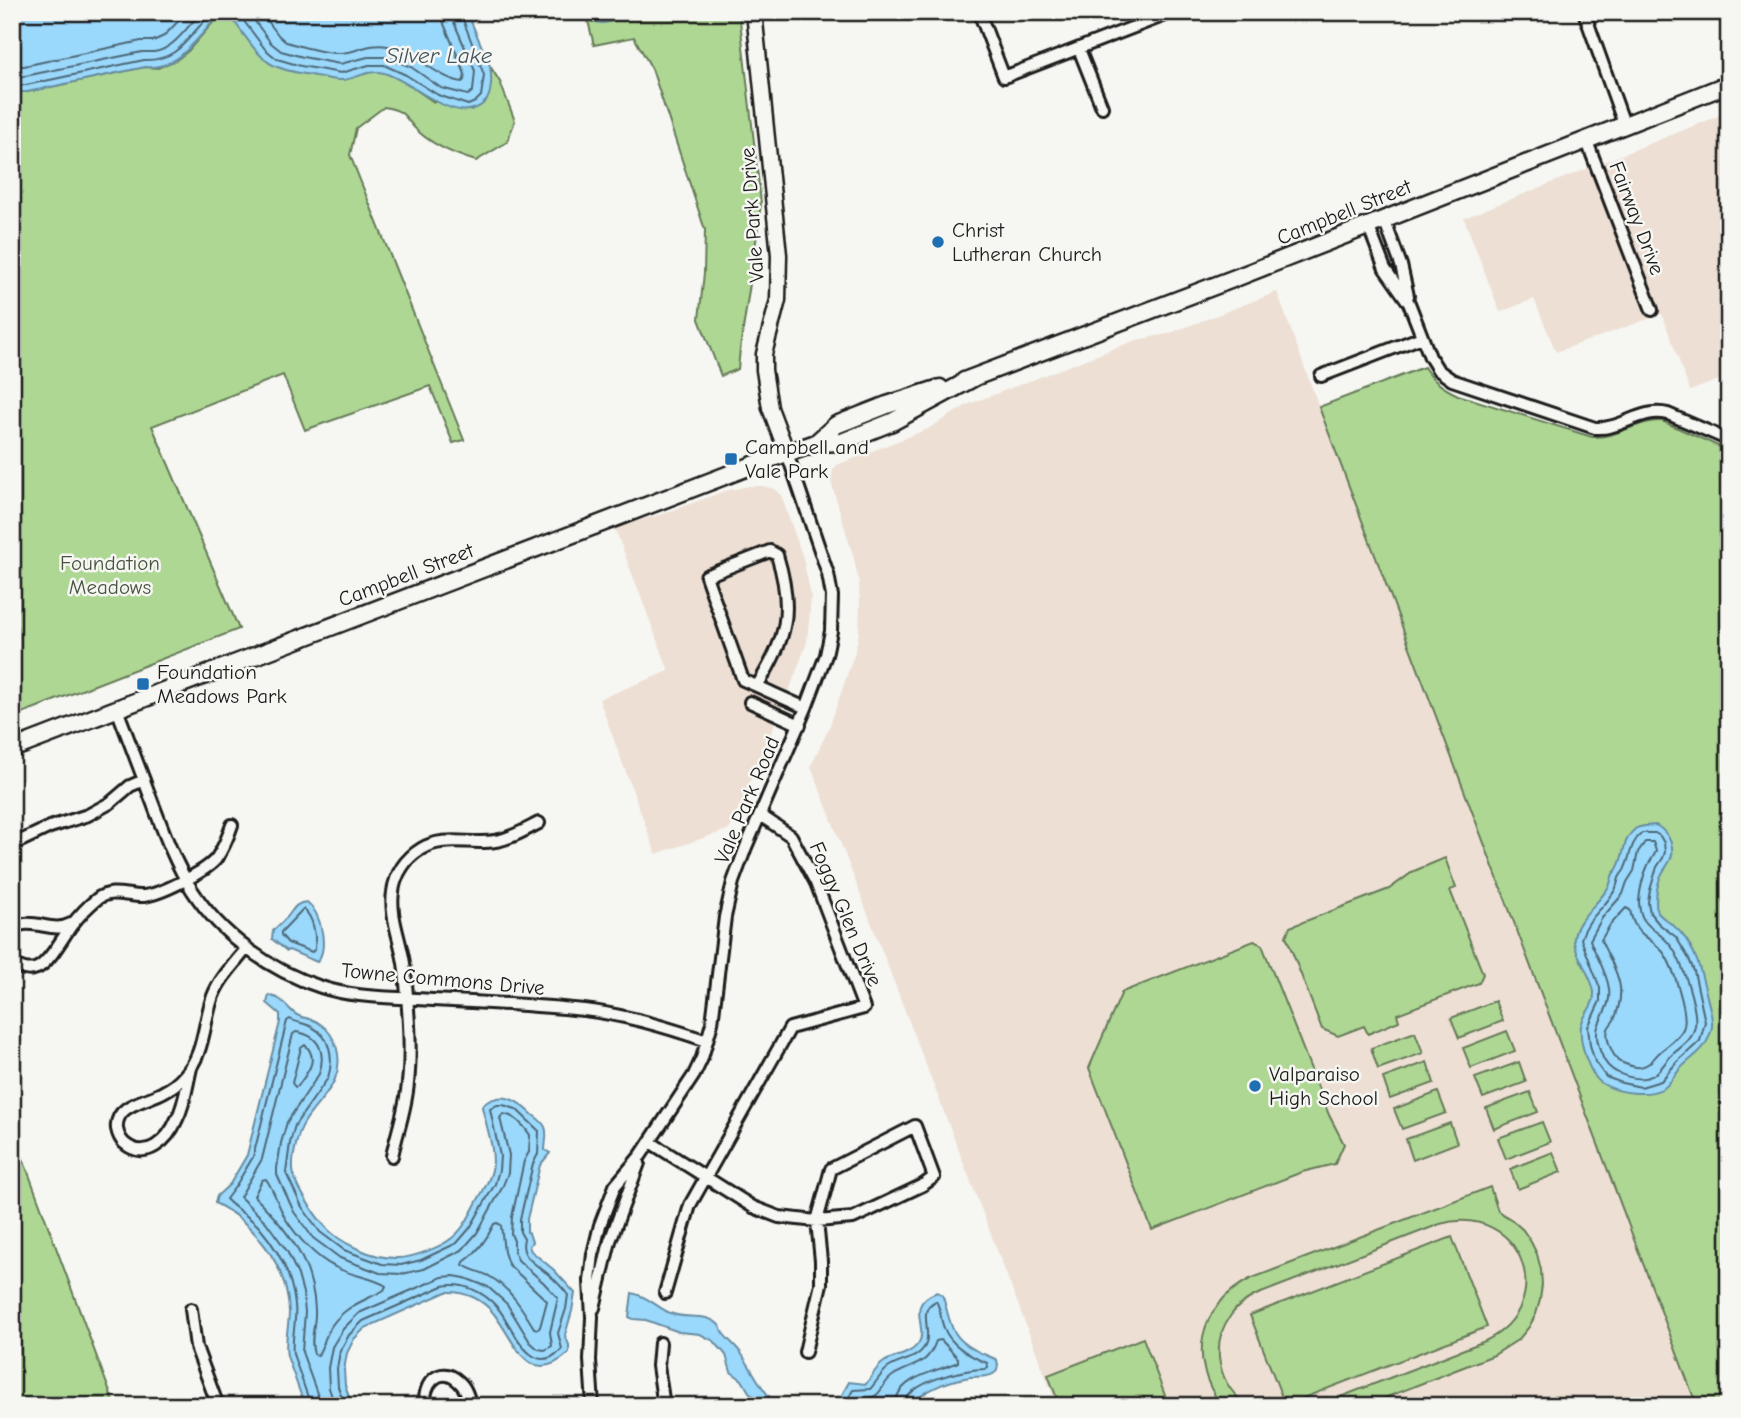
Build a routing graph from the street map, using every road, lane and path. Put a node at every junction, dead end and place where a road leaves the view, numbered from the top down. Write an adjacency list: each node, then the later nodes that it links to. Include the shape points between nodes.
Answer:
1 (754, 12): 17 (street, Vale Park Drive, via 779,255 778,300 764,370 770,408)
2 (979, 12): 5 (street, via 1004,77)
3 (1173, 12): 5 (street)
4 (1584, 12): 8 (street)
5 (1079, 49): 7 (street)
6 (1729, 84): 8 (main road, Campbell Street)
7 (1102, 107)
8 (1624, 124): 9 (main road, Campbell Street)
9 (1586, 139): 10 (main road, Campbell Street); 13 (street, Fairway Drive)
10 (1384, 219): 11 (main road, Campbell Street); 12 (street)
11 (1368, 225): 12 (street, via 1385,269); 17 (main road, Campbell Street, via 975,377 892,422 842,442 816,443)
12 (1409, 303): 14 (street)
13 (1652, 310)
14 (1422, 337): 15 (street); 16 (street, via 1438,370 1452,380 1587,426 1602,428 1661,412)
15 (1321, 376)
16 (1729, 440)
17 (787, 453): 20 (street, Vale Park Road, via 832,596 829,644); 21 (main road, Campbell Street)
18 (757, 686): 18 (street, via 743,680 705,576 769,551 777,555 784,577 786,621 780,645); 20 (street)
19 (750, 702): 22 (street)
20 (806, 708): 22 (street, Vale Park Road)
21 (117, 709): 23 (main road, Campbell Street); 24 (street, Towne Commons Drive)
22 (800, 725): 25 (street, Vale Park Road)
23 (12, 749)
24 (144, 780): 28 (street, via 89,815); 29 (street, Towne Commons Drive)
25 (760, 815): 35 (street, Vale Park Road, via 729,899); 39 (street, Foggy Glen Drive, via 792,836 816,883 863,1008 790,1028)
26 (539, 823): 34 (street, via 497,841 436,842 406,861 392,898)
27 (232, 825): 29 (street, via 214,861)
28 (12, 845)
29 (186, 879): 30 (street, via 155,894 103,896); 32 (street, Towne Commons Drive, via 196,897)
30 (73, 923): 31 (street, via 59,929 29,923); 33 (street, via 39,967 26,970)
31 (12, 929)
32 (247, 948): 34 (street, Towne Commons Drive, via 277,968 323,988); 36 (street, via 216,989)
33 (12, 963)
34 (407, 998): 35 (street, Towne Commons Drive, via 608,1013); 38 (street, via 408,1085)
35 (707, 1041): 37 (street, Vale Park Road, via 694,1075)
36 (191, 1068): 36 (street, via 164,1092 120,1115 117,1130 125,1144 143,1150 163,1140 178,1119)
37 (650, 1142): 39 (street); 48 (street, Vale Park Road, via 610,1241 592,1317)
38 (392, 1156)
39 (707, 1178): 40 (street, via 753,1207 779,1217); 41 (street, Foggy Glen Drive, via 690,1205)
40 (817, 1221): 40 (street, via 831,1169 915,1126 934,1177 853,1217); 44 (street, via 821,1284)
41 (665, 1293)
42 (191, 1309): 45 (street, via 196,1347)
43 (660, 1343): 49 (street)
44 (805, 1352)
45 (218, 1406)
46 (426, 1406): 47 (street, via 427,1386 447,1375 461,1384)
47 (471, 1406)
48 (593, 1406)
49 (663, 1406)

